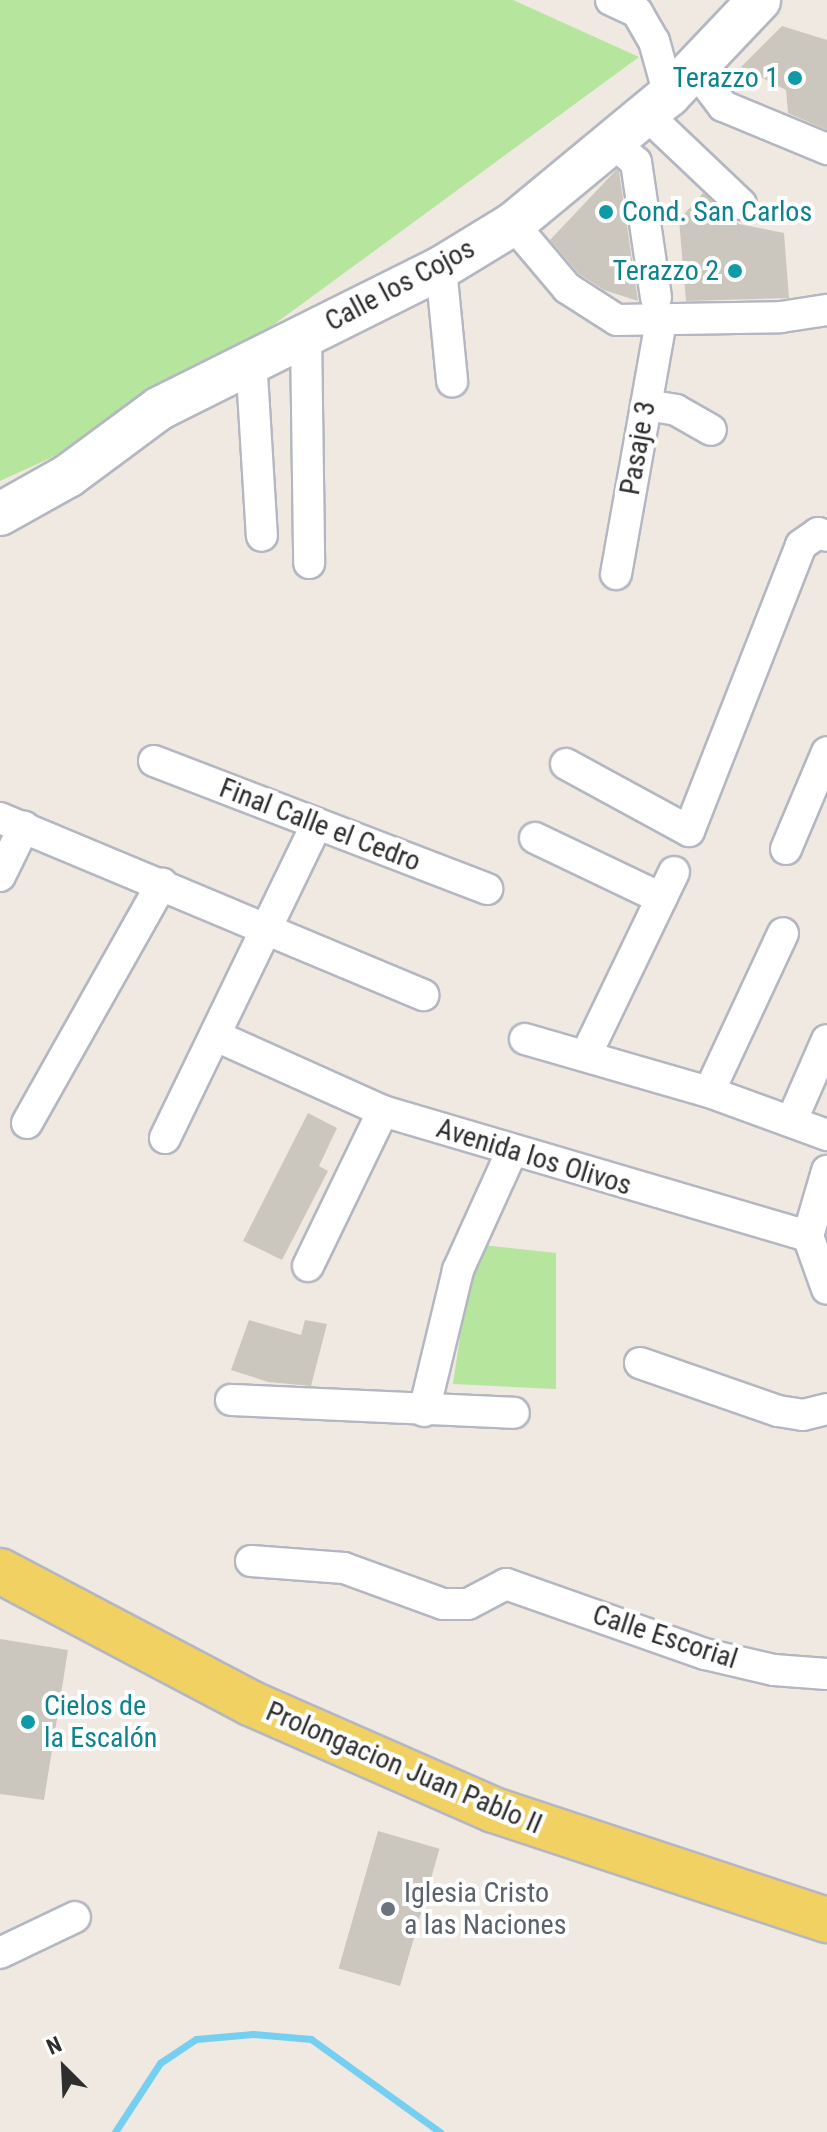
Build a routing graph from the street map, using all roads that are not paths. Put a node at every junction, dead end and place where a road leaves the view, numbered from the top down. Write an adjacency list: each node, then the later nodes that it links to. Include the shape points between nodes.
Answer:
1 (611, 0): 3 (street, via 637,12 654,41)
2 (759, 0): 3 (street, Calle los Cojos)
3 (670, 92): 4 (street, Calle los Cojos); 5 (street, via 723,106); 6 (street)
4 (612, 142): 7 (street, Calle los Cojos); 9 (street, Pasaje 3, via 636,162)
5 (827, 149)
6 (741, 204)
7 (513, 224): 8 (street, Calle los Cojos); 9 (street, via 567,288 617,320)
8 (441, 268): 11 (street, Calle los Cojos); 13 (street)
9 (658, 310): 10 (street); 14 (street, Pasaje 3)
10 (827, 310)
11 (306, 334): 12 (street, Calle los Cojos); 19 (street)
12 (251, 358): 16 (street, Calle los Cojos, via 160,408 68,476); 17 (street)
13 (452, 381)
14 (646, 405): 15 (street, via 676,410); 20 (street, Pasaje 3)
15 (711, 430)
16 (0, 514)
17 (262, 536)
18 (827, 536): 23 (street, via 818,533 801,545 689,831)
19 (309, 563)
20 (616, 574)
21 (827, 752): 27 (street)
22 (154, 761): 25 (street, Final Calle el Cedro)
23 (566, 764)
24 (12, 822): 28 (street); 29 (street)
25 (317, 824): 30 (street, Final Calle el Cedro); 31 (street)
26 (535, 838): 37 (street, via 668,885)
27 (786, 849)
28 (0, 876)
29 (162, 883): 31 (street); 41 (street)
30 (487, 889)
31 (264, 924): 33 (street); 34 (street)
32 (783, 933): 38 (street)
33 (424, 995)
34 (216, 1036): 39 (street, Avenida los Olivos); 43 (street)
35 (525, 1039): 37 (street)
36 (827, 1040): 40 (street)
37 (586, 1055): 38 (street)
38 (709, 1092): 40 (street)
39 (383, 1111): 44 (street, Avenida los Olivos); 47 (street)
40 (792, 1120): 42 (street)
41 (27, 1123)
42 (827, 1135)
43 (165, 1138)
44 (512, 1151): 46 (street, Avenida los Olivos); 52 (street, via 458,1270)
45 (827, 1171): 46 (street)
46 (808, 1236): 48 (street)
47 (308, 1266)
48 (827, 1289)
49 (640, 1363): 51 (street, via 778,1411 803,1415)
50 (231, 1400): 52 (street)
51 (827, 1409)
52 (424, 1411): 53 (street)
53 (514, 1413)
54 (0, 1545): 58 (main road, Prolongacion Juan Pablo II, via 220,1661 433,1754)
55 (251, 1561): 57 (street, Calle Escorial, via 344,1568 456,1605 506,1584 705,1654 774,1670)
56 (0, 1573): 60 (main road, Prolongacion Juan Pablo II, via 250,1703 494,1810)
57 (827, 1674)
58 (827, 1893)
59 (75, 1917): 61 (street)
60 (827, 1920)
61 (0, 1953)

